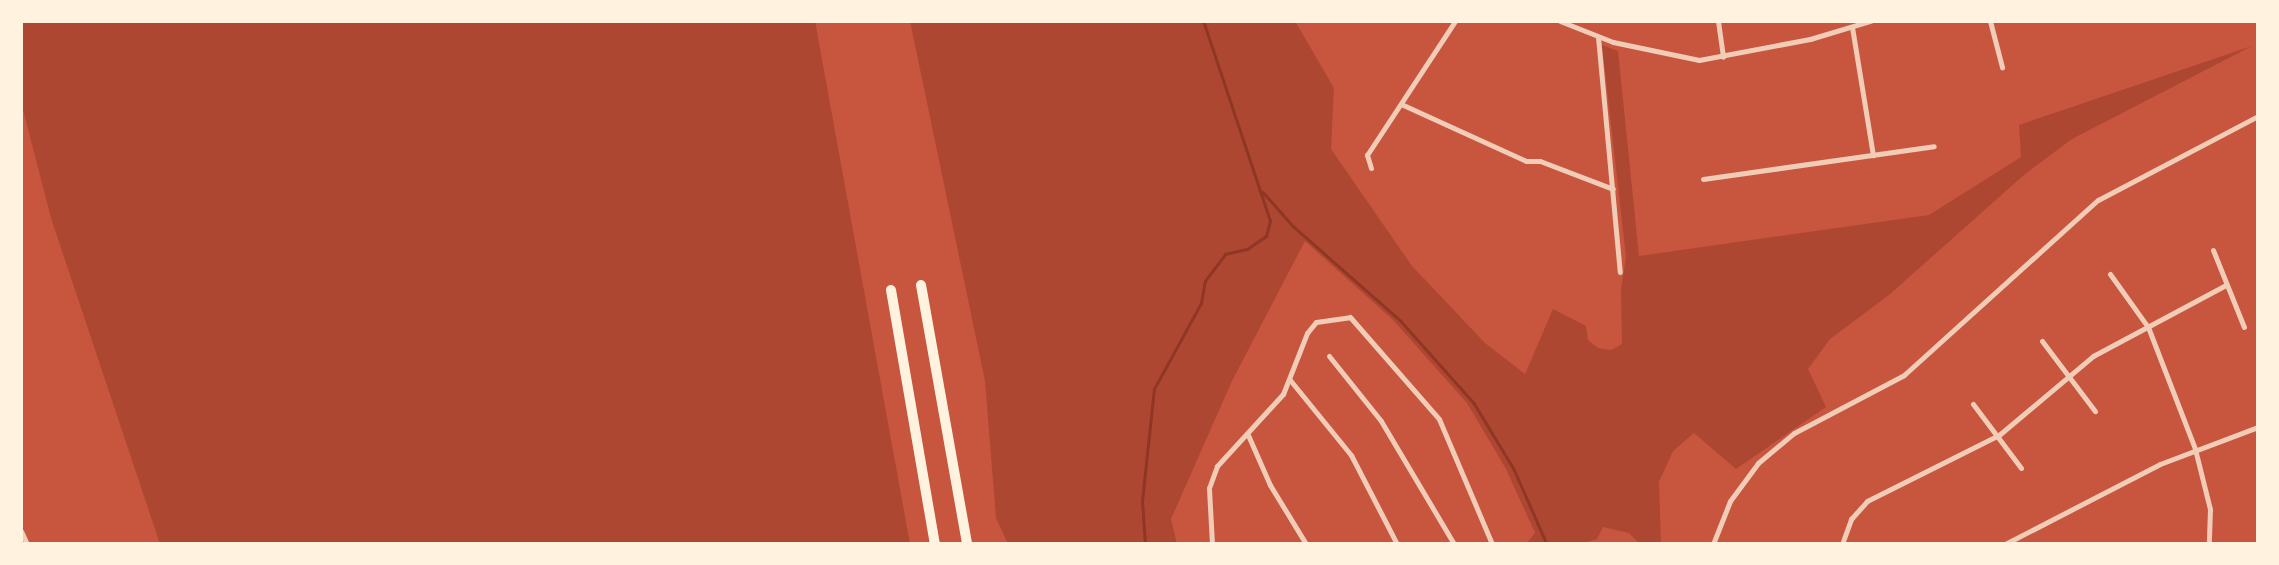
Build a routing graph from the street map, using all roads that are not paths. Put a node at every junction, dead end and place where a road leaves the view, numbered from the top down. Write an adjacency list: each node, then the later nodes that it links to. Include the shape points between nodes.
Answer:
1 (1455, 21): 10 (street)
2 (1560, 21): 7 (street)
3 (1718, 21): 8 (street)
4 (1870, 21): 6 (street)
5 (1990, 21): 9 (street)
6 (1852, 27): 8 (street); 13 (street)
7 (1598, 37): 8 (street, via 1676,57); 16 (street)
8 (1723, 57)
9 (2002, 67)
10 (1401, 104): 14 (street, via 1367,155); 16 (street, via 1526,161 1540,161)
11 (2258, 116): 45 (street, via 2098,200 1912,369 1794,433 1751,472 1730,501)
12 (1934, 146): 13 (street)
13 (1873, 155): 15 (street)
14 (1371, 168)
15 (1703, 179)
16 (1613, 190): 18 (street)
17 (2213, 250): 21 (street)
18 (1620, 272)
19 (2110, 274): 23 (street)
20 (920, 285): 39 (highway)
21 (2224, 286): 23 (street); 24 (street)
22 (891, 289): 38 (highway)
23 (2148, 327): 27 (street); 34 (street)
24 (2244, 327)
25 (2042, 341): 27 (street)
26 (1329, 356): 43 (street, via 1381,421)
27 (2067, 376): 30 (street); 33 (street)
28 (1290, 380): 32 (street); 42 (street, via 1351,455); 44 (street, via 1307,333 1316,322 1350,317 1439,419)
29 (1973, 404): 33 (street)
30 (2095, 411)
31 (2258, 427): 34 (street)
32 (1248, 435): 40 (street, via 1217,466 1209,488); 41 (street, via 1270,485)
33 (1999, 435): 35 (street); 46 (street, via 1867,501 1851,519)
34 (2195, 449): 47 (street); 48 (street, via 2210,509)
35 (2021, 468)
36 (21, 531): 37 (street)
37 (27, 544)
38 (935, 544)
39 (967, 544)
40 (1212, 544)
41 (1306, 544)
42 (1397, 544)
43 (1454, 544)
44 (1492, 544)
45 (1713, 544)
46 (1842, 544)
47 (2005, 544)
48 (2209, 544)

